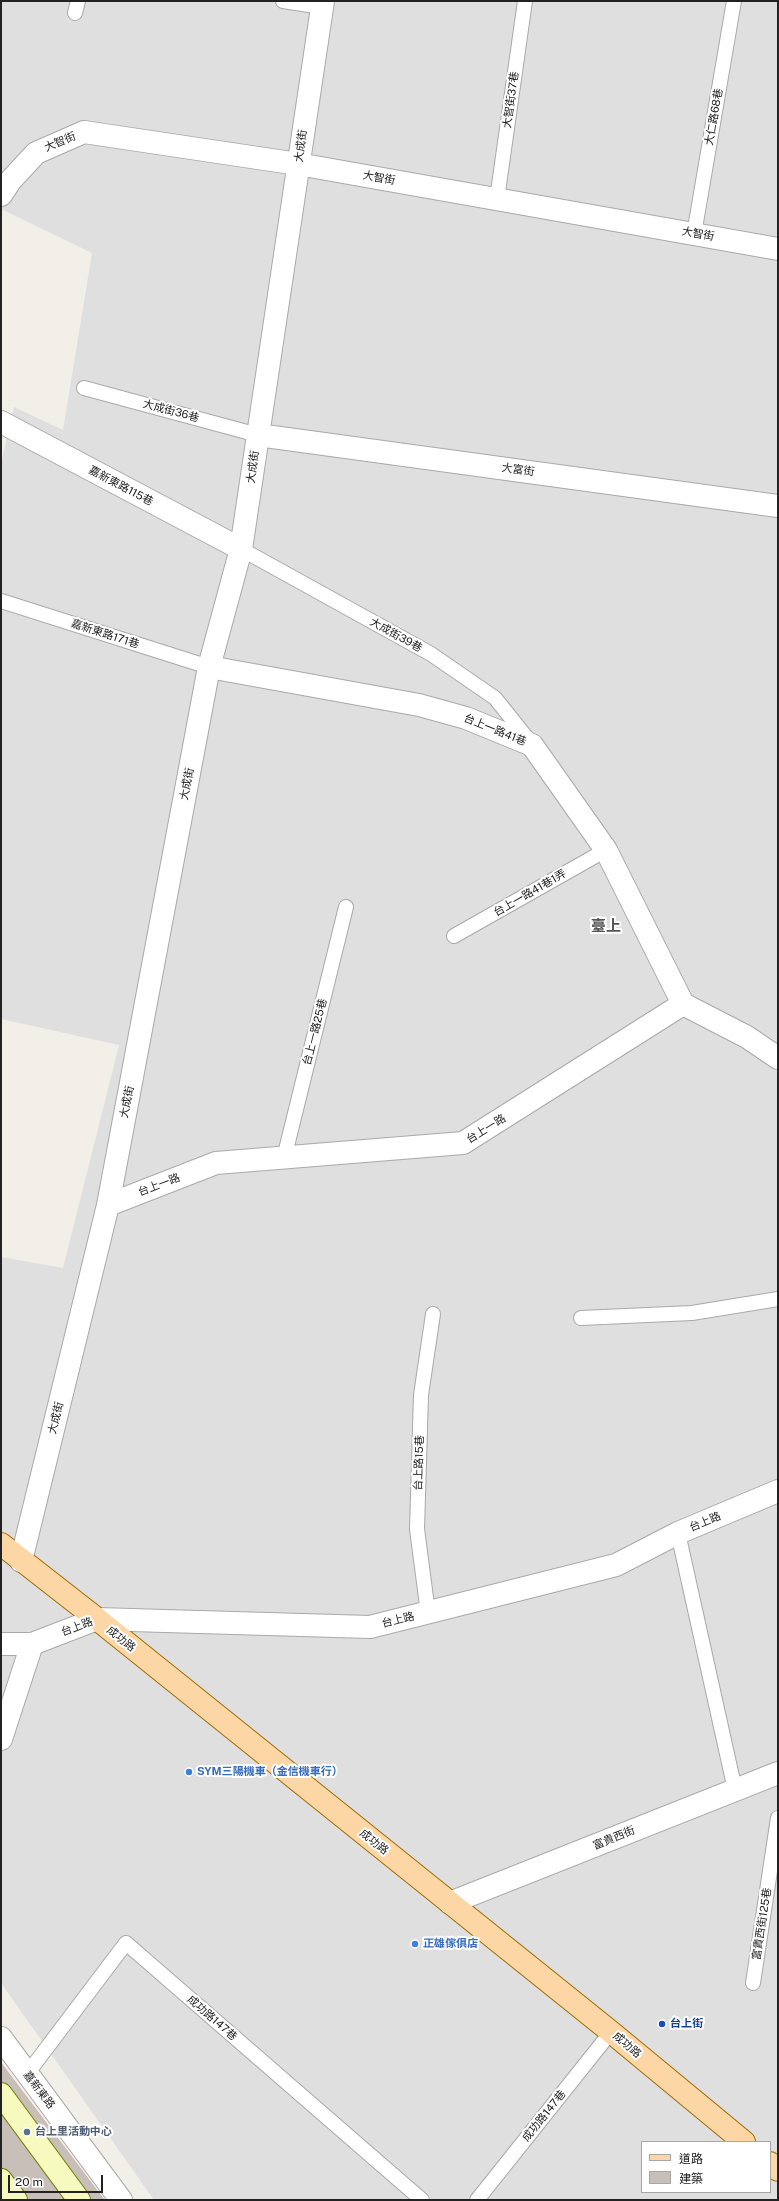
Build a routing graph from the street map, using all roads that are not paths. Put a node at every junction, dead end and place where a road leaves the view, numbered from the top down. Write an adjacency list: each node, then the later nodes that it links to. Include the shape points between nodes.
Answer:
1 (283, 1): 4 (lane)
2 (525, 1): 7 (lane, 大智街37巷)
3 (734, 1): 8 (lane, 大仁路68巷)
4 (322, 4): 5 (street, 大成街)
5 (298, 164): 6 (street, 大智街, via 84,132 36,153 10,180); 7 (street, 大智街); 12 (street, 大成街)
6 (1, 195)
7 (497, 198): 8 (street, 大智街)
8 (694, 234): 9 (street, 大智街)
9 (778, 249)
10 (84, 388): 12 (lane, 大成街36巷)
11 (1, 422): 14 (street, 嘉新東路115巷)
12 (258, 435): 13 (street, 大富街); 14 (street, 大成街)
13 (778, 506)
14 (241, 549): 16 (street, 大成街); 17 (lane, 大成街39巷, via 431,654 495,698)
15 (1, 601): 16 (lane, 嘉新東路171巷)
16 (209, 667): 17 (street, 台上一路41巷, via 419,705 466,718); 24 (street, 大成街)
17 (532, 745): 18 (street, 台上一路41巷)
18 (606, 850): 20 (lane, 台上一路41巷1弄); 21 (street, 台上一路41巷)
19 (346, 907): 23 (lane, 台上一路25巷)
20 (454, 936)
21 (683, 1004): 22 (street, via 747,1037); 23 (street, 台上一路, via 462,1143)
22 (778, 1058)
23 (284, 1158): 24 (street, 台上一路, via 216,1163)
24 (108, 1205): 31 (street, 大成街)
25 (778, 1299): 27 (lane, via 692,1313)
26 (432, 1314): 32 (lane, 台上路15巷, via 422,1395 417,1529)
27 (581, 1318)
28 (778, 1491): 29 (street, 台上路)
29 (678, 1533): 32 (street, 台上路, via 616,1565); 38 (lane)
30 (1, 1544): 31 (main road, 成功路)
31 (21, 1561): 33 (main road, 成功路)
32 (428, 1613): 33 (street, 台上路, via 370,1627)
33 (97, 1619): 35 (street, 台上路); 40 (main road, 成功路)
34 (1, 1644): 35 (street, 台上路)
35 (32, 1644): 36 (street)
36 (1, 1738)
37 (778, 1773): 38 (street, 富貴西街)
38 (735, 1790): 40 (street, 富貴西街)
39 (778, 1818): 41 (lane, 富貴西街125巷)
40 (450, 1903): 42 (main road, 成功路)
41 (752, 1982)
42 (611, 2032): 46 (main road, 成功路); 52 (lane, 成功路147巷)
43 (1, 2038): 44 (street, 嘉新東路)
44 (27, 2074): 50 (street, 嘉新東路); 51 (lane, 成功路147巷, via 126,1943)
45 (1, 2094): 49 (street)
46 (743, 2141)
47 (1, 2180): 48 (street)
48 (16, 2200)
49 (79, 2200)
50 (120, 2200)
51 (422, 2200)
52 (477, 2200)

